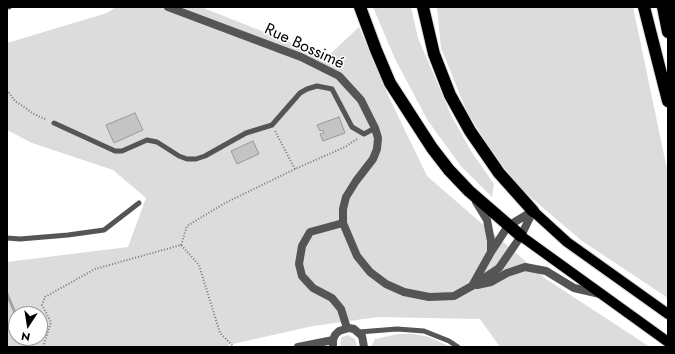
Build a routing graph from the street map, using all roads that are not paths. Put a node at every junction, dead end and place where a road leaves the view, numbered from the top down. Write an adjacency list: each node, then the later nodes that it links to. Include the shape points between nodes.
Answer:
1 (168, 7): 11 (street, Rue Bossimé, via 301,57 339,76 361,100)
2 (360, 7): 12 (highway, via 390,82 432,148)
3 (423, 7): 7 (highway)
4 (426, 7): 7 (highway)
5 (644, 7): 9 (highway)
6 (663, 7): 8 (highway)
7 (425, 20): 14 (highway, via 434,54 450,95 470,131 499,172)
8 (668, 32)
9 (668, 101)
10 (54, 123): 11 (lane, via 115,152 147,140 157,142 187,159 205,156 246,133 272,125 300,93 317,86 332,89 352,127 364,134)
11 (375, 128): 15 (street, Rue Bossimé, via 378,138 377,149 373,159 346,197)
12 (469, 191): 16 (highway); 19 (street, via 487,220)
13 (139, 203): 18 (lane, via 104,230)
14 (533, 211): 16 (street); 17 (street); 22 (main road, via 567,242)
15 (343, 223): 20 (street, Rue Bossimé, via 357,256 370,272 386,284 404,292 429,297 454,296); 23 (street, via 310,232 302,246 299,264 302,276 313,288 332,298 341,309)
16 (508, 226): 17 (highway); 19 (street)
17 (521, 236): 20 (street, via 499,268); 21 (main road)
18 (7, 239)
19 (491, 252): 20 (street)
20 (472, 286): 21 (street, via 491,282 525,267 546,271 574,288)
21 (600, 294): 25 (main road)
22 (668, 314)
23 (347, 328): 24 (street); 26 (street, via 339,331)
24 (359, 332): 28 (street); 29 (lane, via 397,329 424,331)
25 (668, 342)
26 (333, 344): 27 (street)
27 (298, 347)
28 (364, 347)
29 (458, 347)

